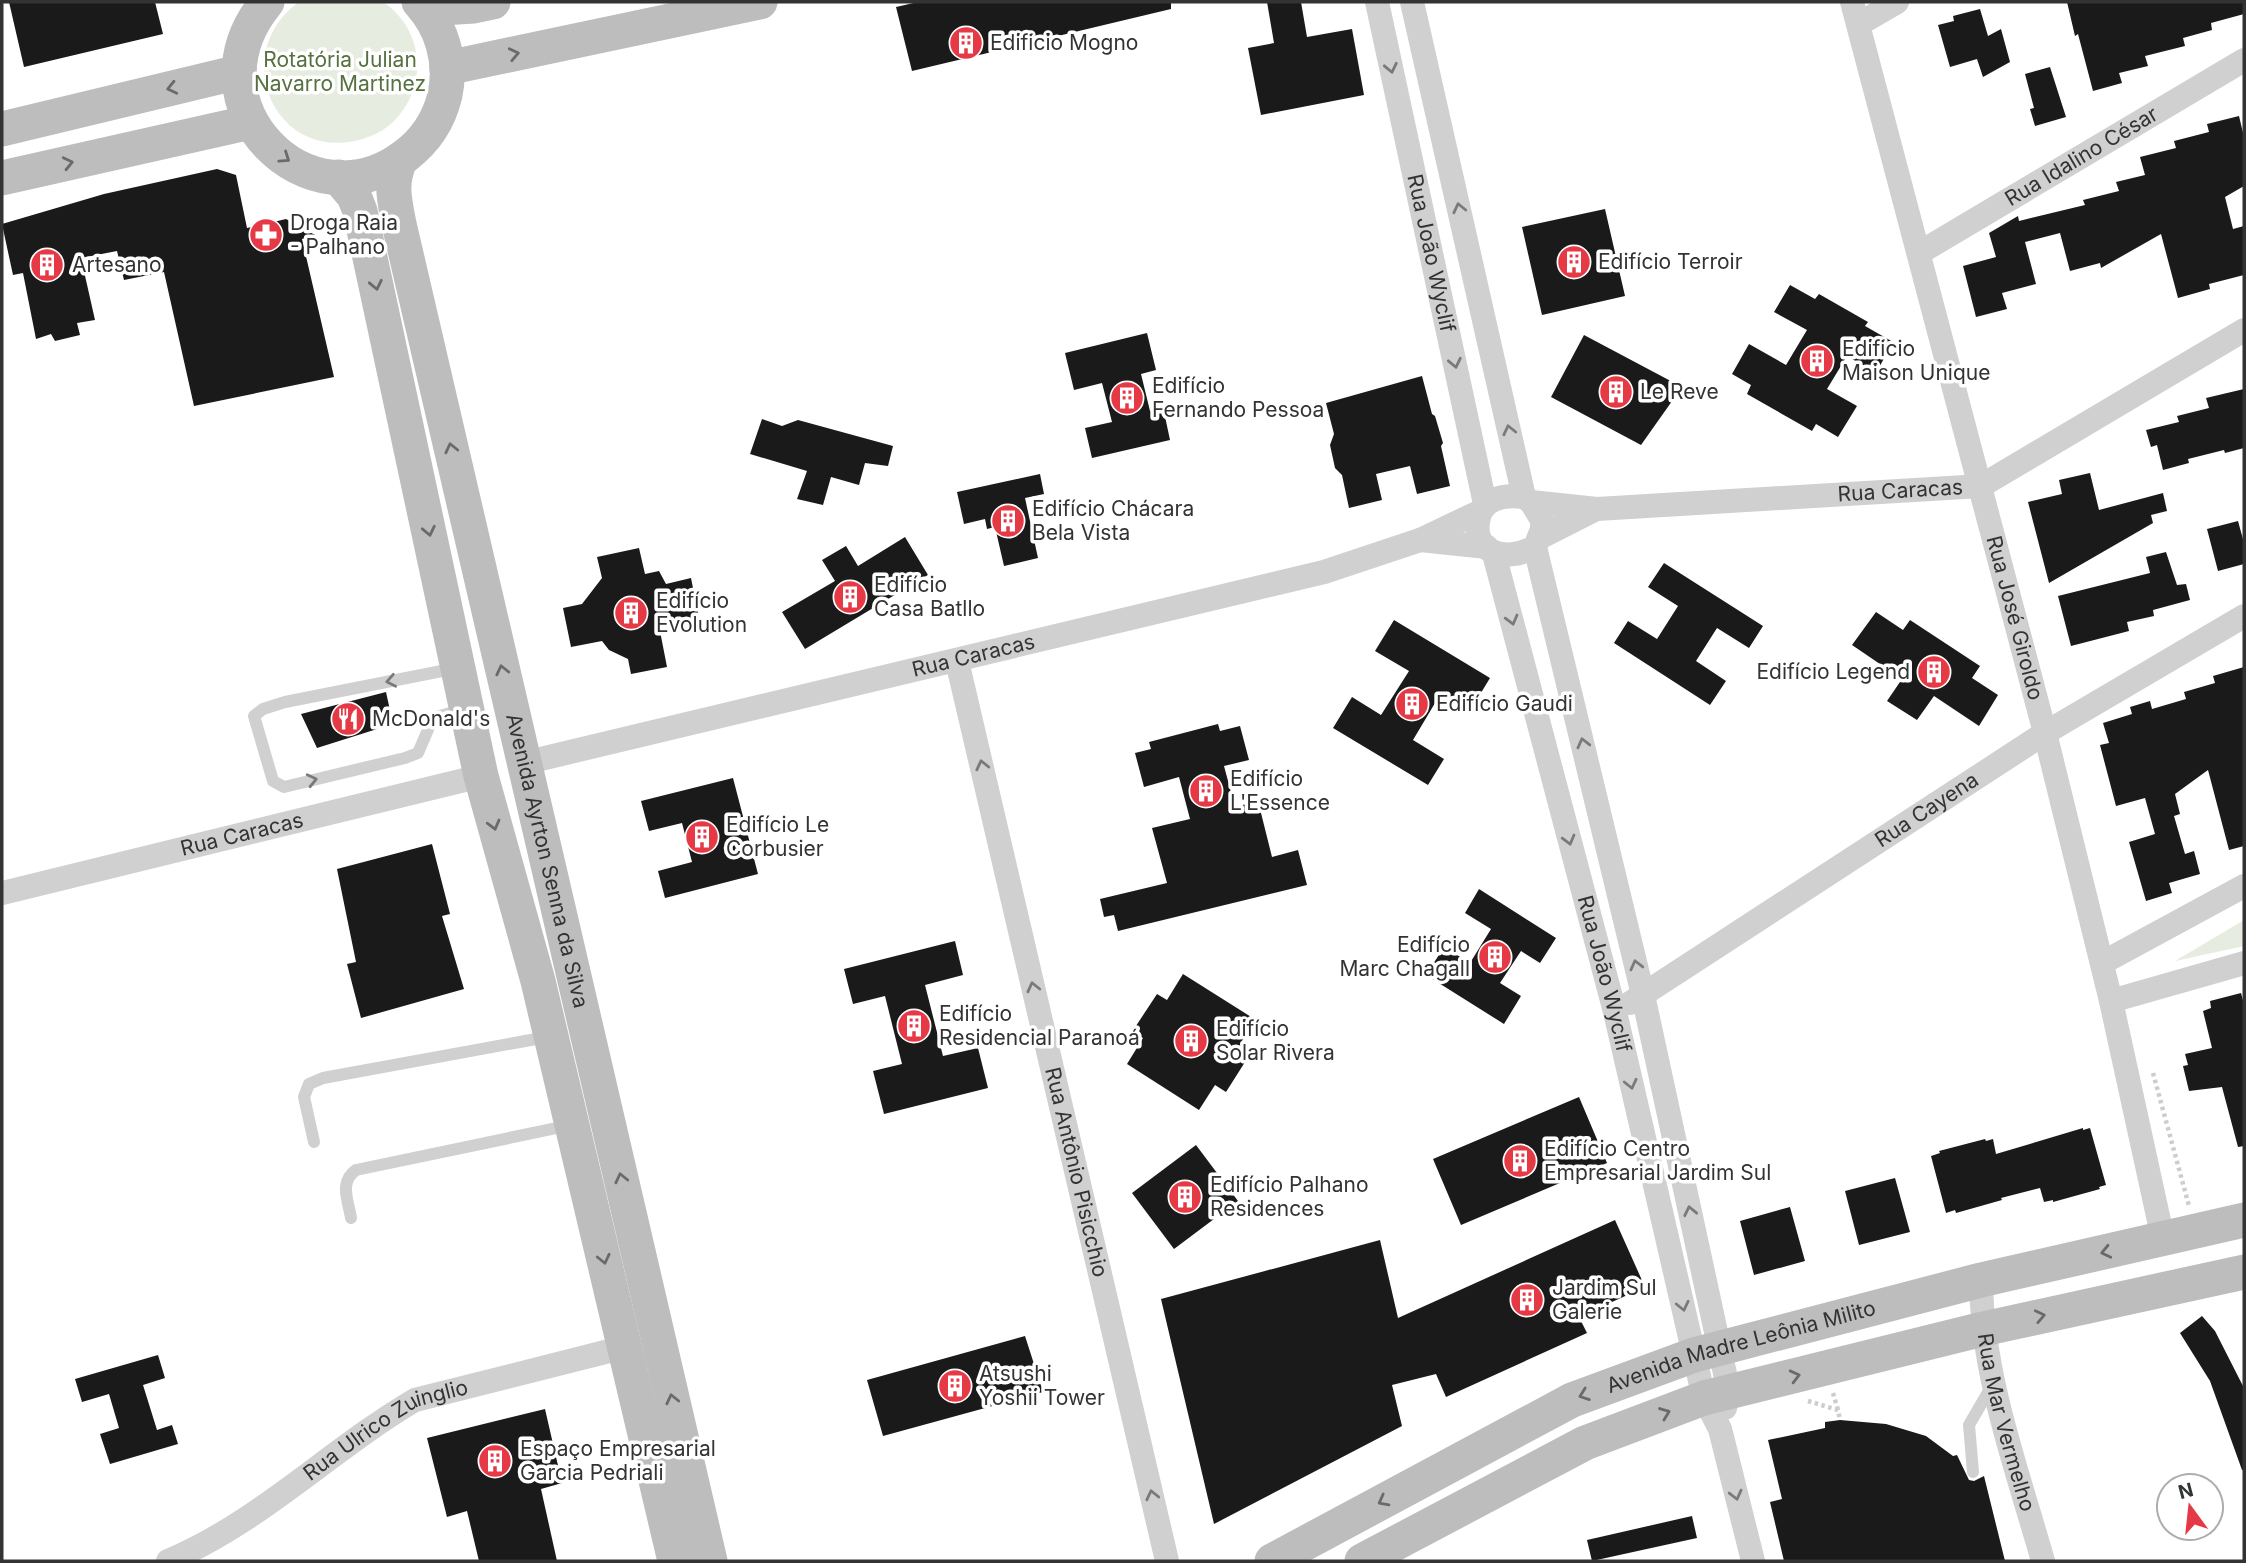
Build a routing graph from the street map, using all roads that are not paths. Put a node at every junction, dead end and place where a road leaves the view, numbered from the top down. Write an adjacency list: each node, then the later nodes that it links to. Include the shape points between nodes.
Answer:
1 (267, 2): 11 (main road, via 247,33)
2 (493, 2): 7 (main road)
3 (760, 2): 10 (main road, one-way to 3)
4 (1377, 2): 21 (street, Rua João Wyclif, one-way to 21)
5 (1412, 2): 20 (street, Rua João Wyclif, one-way to 5)
6 (1897, 2): 8 (street)
7 (422, 5): 10 (main road, via 441,37)
8 (1856, 13): 17 (street, Rua José Giroldo)
9 (2244, 60): 17 (street, Rua Idalino César)
10 (447, 68): 14 (main road, via 443,104 436,120 415,149)
11 (239, 72): 12 (main road); 13 (main road, one-way to 13)
12 (251, 122): 15 (main road, one-way to 15, via 287,161); 16 (main road, one-way to 12)
13 (2, 129)
14 (400, 160): 15 (main road, via 371,173); 31 (main road, Avenida Ayrton Senna da Silva, one-way to 14, via 393,196 393,177)
15 (338, 177): 28 (main road, Avenida Ayrton Senna da Silva, one-way to 28, via 360,211)
16 (2, 178)
17 (1919, 253): 19 (street, Rua José Giroldo)
18 (2244, 330): 19 (street, Rua Caracas)
19 (1981, 486): 22 (street, Rua Caracas); 30 (street, Rua José Giroldo)
20 (1528, 499): 21 (street, Rua Caracas, via 1499,497); 22 (street, Rua Caracas); 24 (street, Rua João Wyclif, via 1542,520)
21 (1483, 508): 23 (street, Rua Caracas); 25 (street, Rua João Wyclif, via 1478,531)
22 (1597, 509): 24 (street, Rua Caracas)
23 (1420, 540): 25 (street, Rua Caracas); 27 (street, Rua Caracas, via 1324,572)
24 (1537, 542): 25 (street, Rua Caracas, via 1515,556); 37 (street, Rua João Wyclif, one-way to 24)
25 (1491, 551): 39 (street, Rua João Wyclif, one-way to 39)
26 (2244, 616): 30 (street, Rua Cayena)
27 (957, 661): 31 (street, Rua Caracas); 61 (street, Rua Antônio Pisicchio, one-way to 27)
28 (458, 668): 29 (main road, Avenida Ayrton Senna da Silva); 29 (lane, one-way to 29, via 285,702 254,716 273,781 284,787 418,753 433,718)
29 (467, 708): 32 (main road, Avenida Ayrton Senna da Silva)
30 (2045, 733): 35 (street, Rua José Giroldo); 37 (street, Rua Cayena)
31 (524, 763): 60 (main road, Avenida Ayrton Senna da Silva, one-way to 31)
32 (481, 776): 34 (street, Rua Caracas); 40 (main road, Avenida Ayrton Senna da Silva, one-way to 40)
33 (2244, 886): 35 (street)
34 (2, 893)
35 (2102, 963): 38 (street, Rua José Giroldo)
36 (2244, 963): 38 (street)
37 (1643, 995): 39 (street, Rua Cayena); 50 (street, Rua João Wyclif, one-way to 37)
38 (2111, 1001): 45 (street, Rua José Giroldo)
39 (1615, 1012): 50 (street, Rua João Wyclif, one-way to 50)
40 (551, 1036): 41 (main road, Avenida Ayrton Senna da Silva); 42 (lane, via 309,1084 304,1097)
41 (572, 1125): 43 (lane, via 356,1170 345,1185); 49 (main road, Avenida Ayrton Senna da Silva, one-way to 49)
42 (314, 1142)
43 (351, 1218)
44 (2244, 1220): 45 (main road, Avenida Madre Leônia Milito)
45 (2163, 1239): 47 (main road, Avenida Madre Leônia Milito, one-way to 47)
46 (2244, 1272): 48 (main road, Avenida Madre Leônia Milito, one-way to 46)
47 (1981, 1280): 48 (street, Rua Mar Vermelho); 50 (main road, Avenida Madre Leônia Milito)
48 (1983, 1329): 51 (street, Rua Mar Vermelho); 52 (main road, Avenida Madre Leônia Milito, one-way to 48)
49 (625, 1347): 58 (street, Rua Ulrico Zuinglio, via 415,1400 232,1529); 59 (main road, Avenida Ayrton Senna da Silva)
50 (1707, 1352): 52 (street, Rua João Wyclif); 53 (main road, Avenida Madre Leônia Milito, one-way to 53, via 1572,1400)
51 (1994, 1387): 56 (lane, via 1969,1425); 65 (street, Rua Mar Vermelho)
52 (1716, 1395): 55 (main road, Avenida Madre Leônia Milito, one-way to 52, via 1585,1443); 64 (street, Rua João Wyclif, one-way to 64)
53 (1520, 1427): 54 (main road, Avenida Madre Leônia Milito); 55 (street)
54 (1467, 1456): 57 (street); 62 (main road, Avenida Madre Leônia Milito, one-way to 62)
55 (1541, 1466): 57 (main road, Avenida Madre Leônia Milito)
56 (1973, 1472)
57 (1488, 1494): 63 (main road, Avenida Madre Leônia Milito)
58 (168, 1561)
59 (675, 1561)
60 (710, 1561)
61 (1167, 1561)
62 (1272, 1561)
63 (1362, 1561)
64 (1753, 1561)
65 (2043, 1561)

